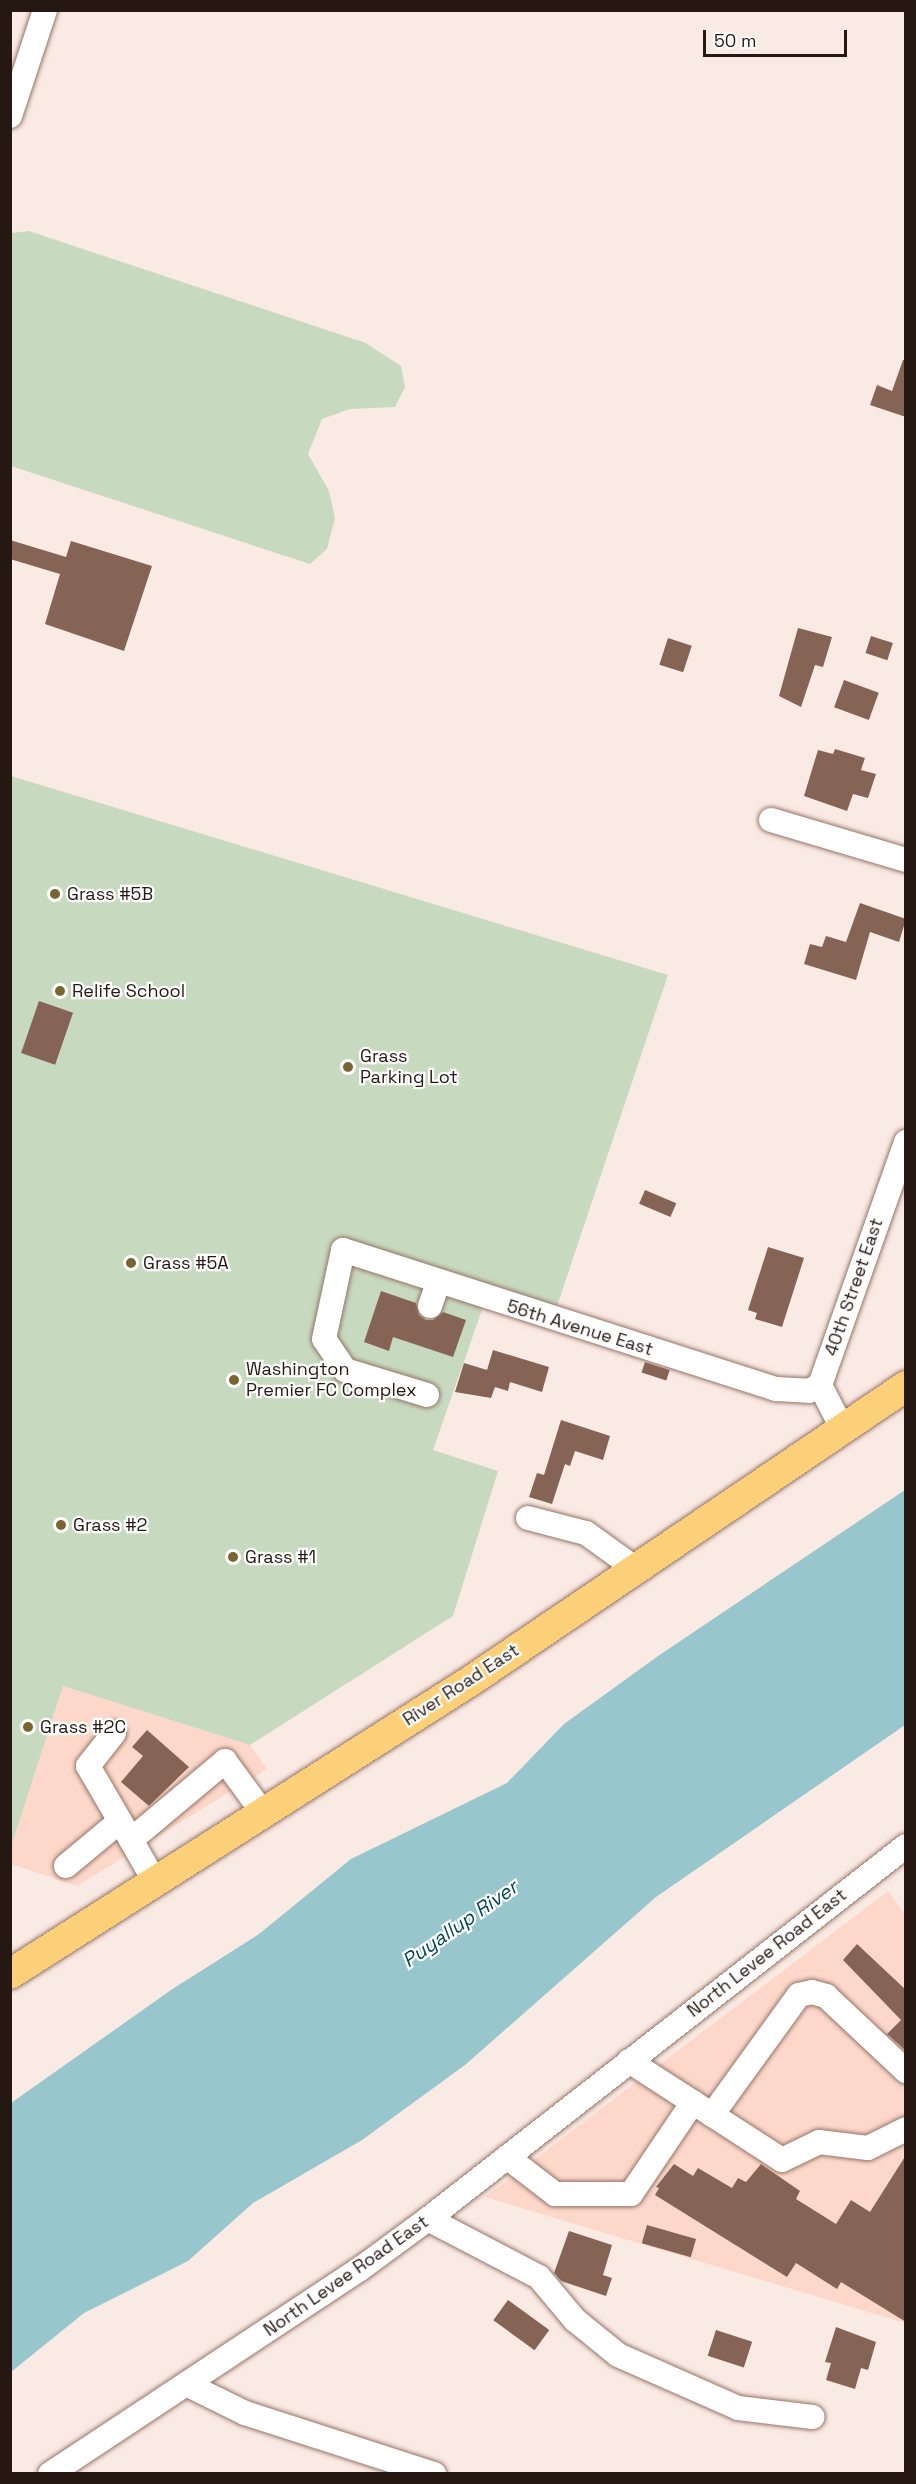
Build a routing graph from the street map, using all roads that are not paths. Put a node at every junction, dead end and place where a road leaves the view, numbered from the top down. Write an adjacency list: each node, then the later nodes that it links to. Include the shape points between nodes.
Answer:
1 (45, 10): 2 (street)
2 (10, 116)
3 (771, 820): 4 (street)
4 (906, 860)
5 (906, 1142): 8 (street, 40th Street East)
6 (438, 1283): 7 (street); 8 (street, 56th Avenue East, via 776,1389 809,1391); 10 (street, 56th Avenue East, via 343,1250 324,1339 345,1370)
7 (430, 1306)
8 (820, 1385): 11 (street)
9 (906, 1386): 11 (main road, River Road East)
10 (427, 1395)
11 (843, 1430): 13 (main road, River Road East)
12 (528, 1518): 13 (street, via 586,1533)
13 (636, 1569): 15 (main road, River Road East)
14 (114, 1733): 16 (street, via 88,1766)
15 (263, 1813): 16 (street, via 225,1761); 19 (main road, River Road East)
16 (126, 1830): 18 (street); 19 (street)
17 (906, 1845): 21 (street, North Levee Road East)
18 (66, 1866)
19 (155, 1882): 20 (main road, River Road East)
20 (10, 1974)
21 (629, 2061): 23 (street); 25 (street, North Levee Road East)
22 (906, 2071): 23 (street, via 826,1996 812,1992 799,1995)
23 (703, 2109): 24 (street, via 782,2160 819,2142 868,2148); 25 (street, via 631,2194 555,2194)
24 (906, 2129)
25 (507, 2157): 26 (street, North Levee Road East)
26 (428, 2219): 27 (street, North Levee Road East); 28 (street, via 539,2277 575,2320 618,2355 738,2408)
27 (186, 2384): 29 (street, North Levee Road East); 30 (street, via 245,2413)
28 (812, 2417)
29 (50, 2474)
30 (435, 2474)

